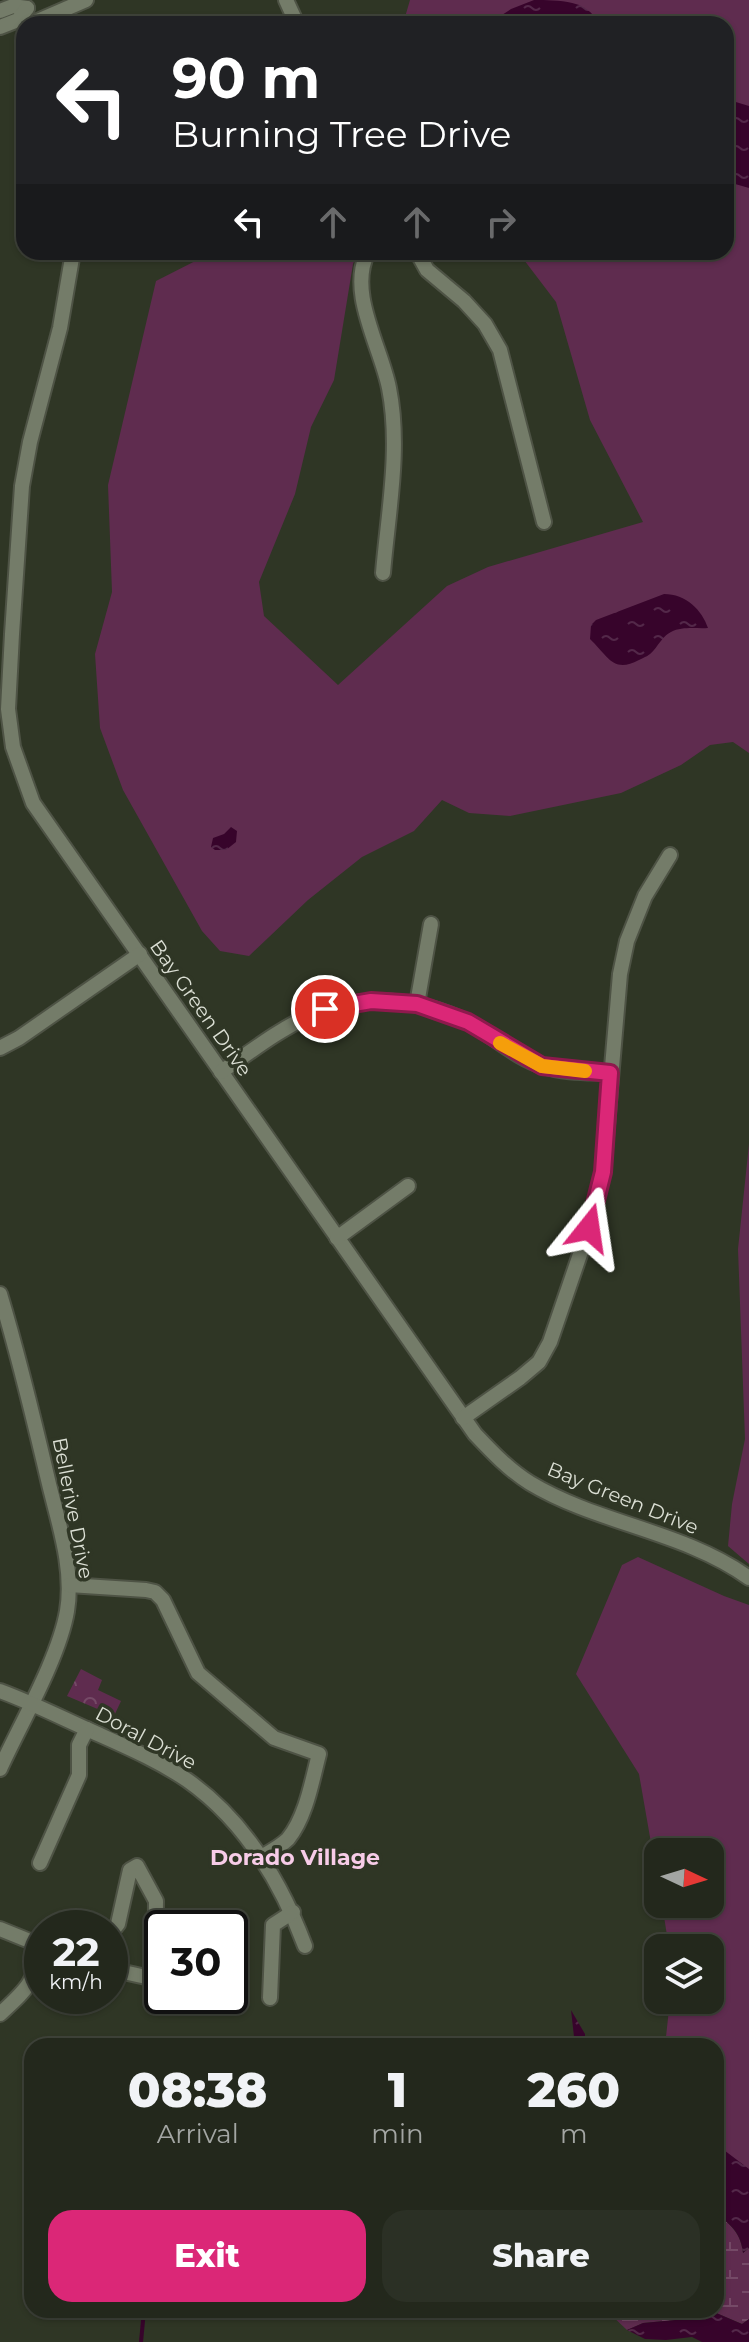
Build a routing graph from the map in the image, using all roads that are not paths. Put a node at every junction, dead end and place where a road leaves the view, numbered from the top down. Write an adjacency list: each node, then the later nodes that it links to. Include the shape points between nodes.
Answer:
1 (86, 0): 4 (street)
2 (25, 4): 3 (street)
3 (0, 11)
4 (49, 16)
5 (71, 260): 12 (street, Bay Green Drive, via 22,486 8,709 13,747 33,803)
6 (365, 260): 9 (street, via 361,294 393,421)
7 (421, 260): 8 (street, via 485,324 500,350)
8 (544, 522)
9 (383, 573)
10 (670, 855): 16 (street, via 645,896 627,941)
11 (431, 924): 13 (street)
12 (140, 954): 14 (street); 15 (street, Bay Green Drive)
13 (417, 1004): 15 (street, via 371,1001 325,1009); 16 (street, via 468,1022 542,1066)
14 (0, 1048)
15 (221, 1072): 18 (street, Bay Green Drive)
16 (610, 1073): 20 (street, via 597,1199 550,1342 539,1362)
17 (408, 1186): 18 (street)
18 (337, 1238): 20 (street, Bay Green Drive)
19 (0, 1294): 22 (street, Bellerive Drive, via 63,1541)
20 (463, 1418): 21 (street, Bay Green Drive, via 497,1456 544,1491 694,1548)
21 (749, 1578)
22 (69, 1585): 24 (street, Bellerive Drive, via 62,1628); 27 (street, via 155,1592 198,1673 274,1738 319,1754 294,1829)
23 (0, 1691): 24 (street, Doral Drive)
24 (30, 1703): 25 (street, Doral Drive); 26 (street, Bellerive Drive)
25 (87, 1729): 27 (street, Doral Drive, via 188,1781); 28 (street, via 79,1745 79,1775)
26 (0, 1769)
27 (261, 1857): 30 (street, Doral Drive)
28 (40, 1863)
29 (121, 1910): 34 (street, via 130,1870 137,1866 156,1901 155,1979)
30 (293, 1912): 33 (street, Doral Drive); 36 (street, via 273,1925)
31 (0, 1929): 32 (street)
32 (24, 1939)
33 (305, 1946)
34 (128, 1973)
35 (24, 1992): 37 (street)
36 (270, 1998)
37 (0, 2014)

